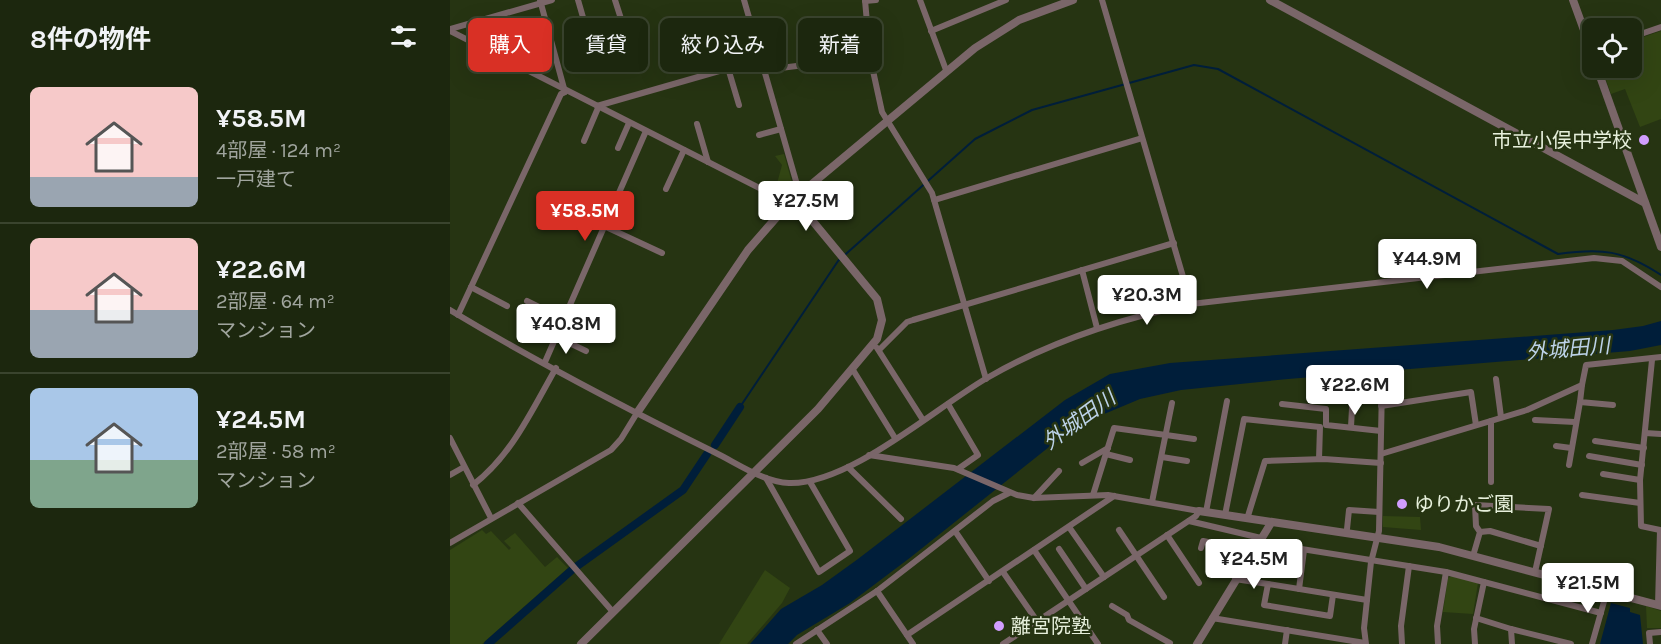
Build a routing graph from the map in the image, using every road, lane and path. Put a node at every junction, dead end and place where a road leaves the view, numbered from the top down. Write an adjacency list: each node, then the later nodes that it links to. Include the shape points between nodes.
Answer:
1 (552, 0): 13 (street)
2 (578, 0): 14 (street)
3 (615, 0): 15 (street)
4 (744, 0): 16 (street)
5 (876, 0): 12 (street)
6 (920, 0): 21 (street)
7 (1006, 0): 21 (street)
8 (1073, 0): 23 (street, via 1005,28)
9 (1102, 0): 38 (street)
10 (1270, 0): 47 (street)
11 (1573, 0): 18 (street)
12 (865, 1): 17 (street)
13 (540, 2): 20 (street); 29 (street)
14 (583, 18)
15 (621, 18)
16 (749, 18)
17 (867, 18)
18 (1582, 24)
19 (1661, 27): 22 (street)
20 (450, 30): 29 (street)
21 (931, 31): 23 (street)
22 (1642, 34)
23 (946, 70): 32 (street)
24 (713, 72): 31 (street)
25 (729, 72): 30 (street)
26 (765, 72): 35 (street)
27 (873, 72): 32 (street)
28 (1601, 78): 47 (street)
29 (565, 92): 31 (street); 53 (street)
30 (739, 105)
31 (597, 107): 33 (street); 39 (street)
32 (888, 120): 44 (street); 45 (street)
33 (629, 123): 36 (street); 40 (street)
34 (697, 124): 42 (street)
35 (781, 129): 37 (street); 44 (street)
36 (646, 131): 41 (street); 48 (street)
37 (759, 135)
38 (1142, 138): 45 (street); 49 (street)
39 (584, 141)
40 (618, 148)
41 (684, 150): 42 (street); 43 (street)
42 (708, 162): 46 (street)
43 (666, 189)
44 (800, 195): 46 (street); 64 (street, via 806,213 871,290 880,308 881,330)
45 (934, 200): 56 (street)
46 (789, 203): 83 (street, via 748,250)
47 (1645, 203): 50 (street)
48 (604, 226): 51 (street); 61 (street)
49 (1174, 243): 52 (street); 57 (street)
50 (1661, 247)
51 (662, 253)
52 (1082, 270): 56 (street); 62 (street)
53 (471, 287): 58 (street); 60 (street)
54 (1661, 287): 57 (street, via 1622,261 1594,258)
55 (527, 302): 61 (street)
56 (964, 304): 64 (street, via 907,322); 71 (street)
57 (1191, 304): 62 (street)
58 (507, 306)
59 (450, 310): 60 (street)
60 (458, 315): 68 (street)
61 (565, 320): 63 (street)
62 (1098, 328): 71 (street)
63 (557, 337): 65 (street); 68 (street)
64 (876, 348): 70 (street); 85 (street)
65 (586, 351)
66 (1661, 357): 67 (street)
67 (1652, 360): 73 (street, via 1586,365); 92 (street)
68 (545, 362): 69 (street)
69 (556, 368): 83 (street); 125 (street, via 516,438 493,470)
70 (853, 370): 96 (street); 118 (street)
71 (986, 379): 79 (street)
72 (1496, 379): 84 (street)
73 (1582, 385): 77 (street); 84 (street, via 1545,404)
74 (1382, 387): 82 (street)
75 (1353, 389): 90 (street)
76 (1227, 401): 134 (street)
77 (1580, 402): 81 (street); 88 (street)
78 (1172, 403): 94 (street)
79 (948, 404): 85 (street); 116 (street, via 978,455)
80 (1282, 404): 90 (street, via 1326,409 1326,425)
81 (1612, 405)
82 (1381, 406): 89 (street, via 1471,392); 91 (street)
83 (637, 413): 118 (street); 132 (street, via 611,450)
84 (1501, 417): 87 (street)
85 (923, 420): 96 (street)
86 (1535, 420): 88 (street)
87 (1491, 421): 89 (street); 124 (street)
88 (1575, 422): 100 (street)
89 (1476, 425): 103 (street)
90 (1351, 427): 91 (street)
91 (1381, 431): 103 (street)
92 (1645, 433): 93 (street); 101 (street)
93 (1661, 434)
94 (1166, 435): 97 (street); 102 (street, via 1114,428); 106 (street)
95 (450, 438): 114 (street)
96 (895, 438): 104 (street)
97 (1194, 439)
98 (1595, 441): 101 (street)
99 (1556, 446): 100 (street)
100 (1571, 448): 112 (street)
101 (1644, 448): 113 (street)
102 (1107, 451): 108 (street); 110 (street); 127 (street)
103 (1381, 454): 111 (street)
104 (869, 455): 115 (street); 116 (street)
105 (1589, 456): 113 (street)
106 (1162, 457): 109 (street); 131 (street)
107 (1319, 459): 111 (street); 136 (street, via 1320,427 1244,418); 139 (street, via 1265,461)
108 (1130, 460)
109 (1187, 461)
110 (1082, 463)
111 (1381, 463): 135 (street)
112 (1569, 465)
113 (1642, 465): 122 (street)
114 (464, 467): 120 (street); 125 (street)
115 (848, 467): 123 (street); 138 (street)
116 (960, 470): 126 (street)
117 (1059, 471): 130 (street)
118 (756, 472): 121 (street); 182 (street)
119 (1603, 474): 122 (street)
120 (450, 475)
121 (766, 477): 123 (street, via 788,483); 123 (street, via 819,572 850,551)
122 (1640, 480): 133 (street)
123 (810, 482)
124 (1491, 482)
125 (473, 485): 137 (street)
126 (1006, 492): 130 (street); 146 (street)
127 (1094, 495): 129 (street); 130 (street)
128 (1582, 495): 133 (street)
129 (1114, 496): 131 (street); 142 (street)
130 (1034, 498)
131 (1152, 502): 134 (street)
132 (518, 503): 137 (street); 182 (street)
133 (1640, 503): 145 (street, via 1641,526)
134 (1202, 511): 136 (street); 140 (street)
135 (1379, 512): 143 (street, via 1349,510); 150 (street)
136 (1225, 515): 139 (street)
137 (490, 518): 151 (street)
138 (901, 519)
139 (1247, 519): 141 (street)
140 (1189, 521): 148 (street); 149 (street)
141 (1271, 523): 149 (street); 150 (street)
142 (1069, 527): 156 (street); 166 (street)
143 (1347, 529)
144 (1119, 530): 159 (street)
145 (1661, 530): 180 (street)
146 (955, 531): 168 (street); 174 (street)
147 (1480, 532): 153 (street, via 1490,531); 153 (street, via 1475,505 1549,509); 160 (street)
148 (1167, 535): 159 (street); 170 (street)
149 (1261, 538): 157 (street)
150 (1379, 538): 160 (street); 161 (street)
151 (450, 543)
152 (1270, 544): 158 (street)
153 (1541, 546): 165 (street)
154 (1201, 548): 157 (street, via 1203,541)
155 (1059, 549): 172 (street)
156 (1034, 550): 163 (street); 179 (street)
157 (1253, 550): 167 (street)
158 (1304, 550): 161 (street); 173 (street)
159 (1136, 556): 166 (street); 177 (street)
160 (1473, 556): 165 (street)
161 (1371, 562): 162 (street); 178 (street)
162 (1408, 566): 164 (street); 202 (street)
163 (1004, 572): 168 (street); 186 (street)
164 (1446, 572): 169 (street); 203 (street)
165 (1535, 572): 175 (street)
166 (1104, 577): 172 (street)
167 (1235, 579): 171 (street); 184 (street)
168 (989, 581): 191 (street)
169 (1484, 582): 183 (street); 185 (street)
170 (1199, 583)
171 (1268, 584): 173 (street); 176 (street, via 1264,605 1330,616)
172 (1086, 589): 179 (street)
173 (1299, 589): 176 (street)
174 (877, 591): 188 (street); 191 (street)
175 (1607, 591): 180 (street); 183 (street)
176 (1333, 595): 178 (street)
177 (1164, 597)
178 (1367, 600): 192 (street)
179 (1068, 601): 186 (street); 198 (street)
180 (1660, 605)
181 (1112, 606): 199 (street)
182 (613, 612): 193 (street)
183 (1601, 614): 207 (street)
184 (1212, 618): 189 (street); 200 (street)
185 (1476, 618): 187 (street); 204 (street)
186 (1037, 621): 197 (street)
187 (1511, 628): 205 (street); 206 (street)
188 (817, 630): 194 (street); 195 (street)
189 (1287, 630): 192 (street); 201 (street)
190 (1661, 632): 208 (street, via 1649,633)
191 (907, 635): 196 (street)
192 (1365, 643)
193 (581, 644)
194 (796, 644)
195 (827, 644)
196 (913, 644)
197 (1003, 644)
198 (1098, 644)
199 (1171, 644)
200 (1197, 644)
201 (1285, 644)
202 (1402, 644)
203 (1438, 644)
204 (1475, 644)
205 (1512, 644)
206 (1571, 644)
207 (1592, 644)
208 (1650, 644)

